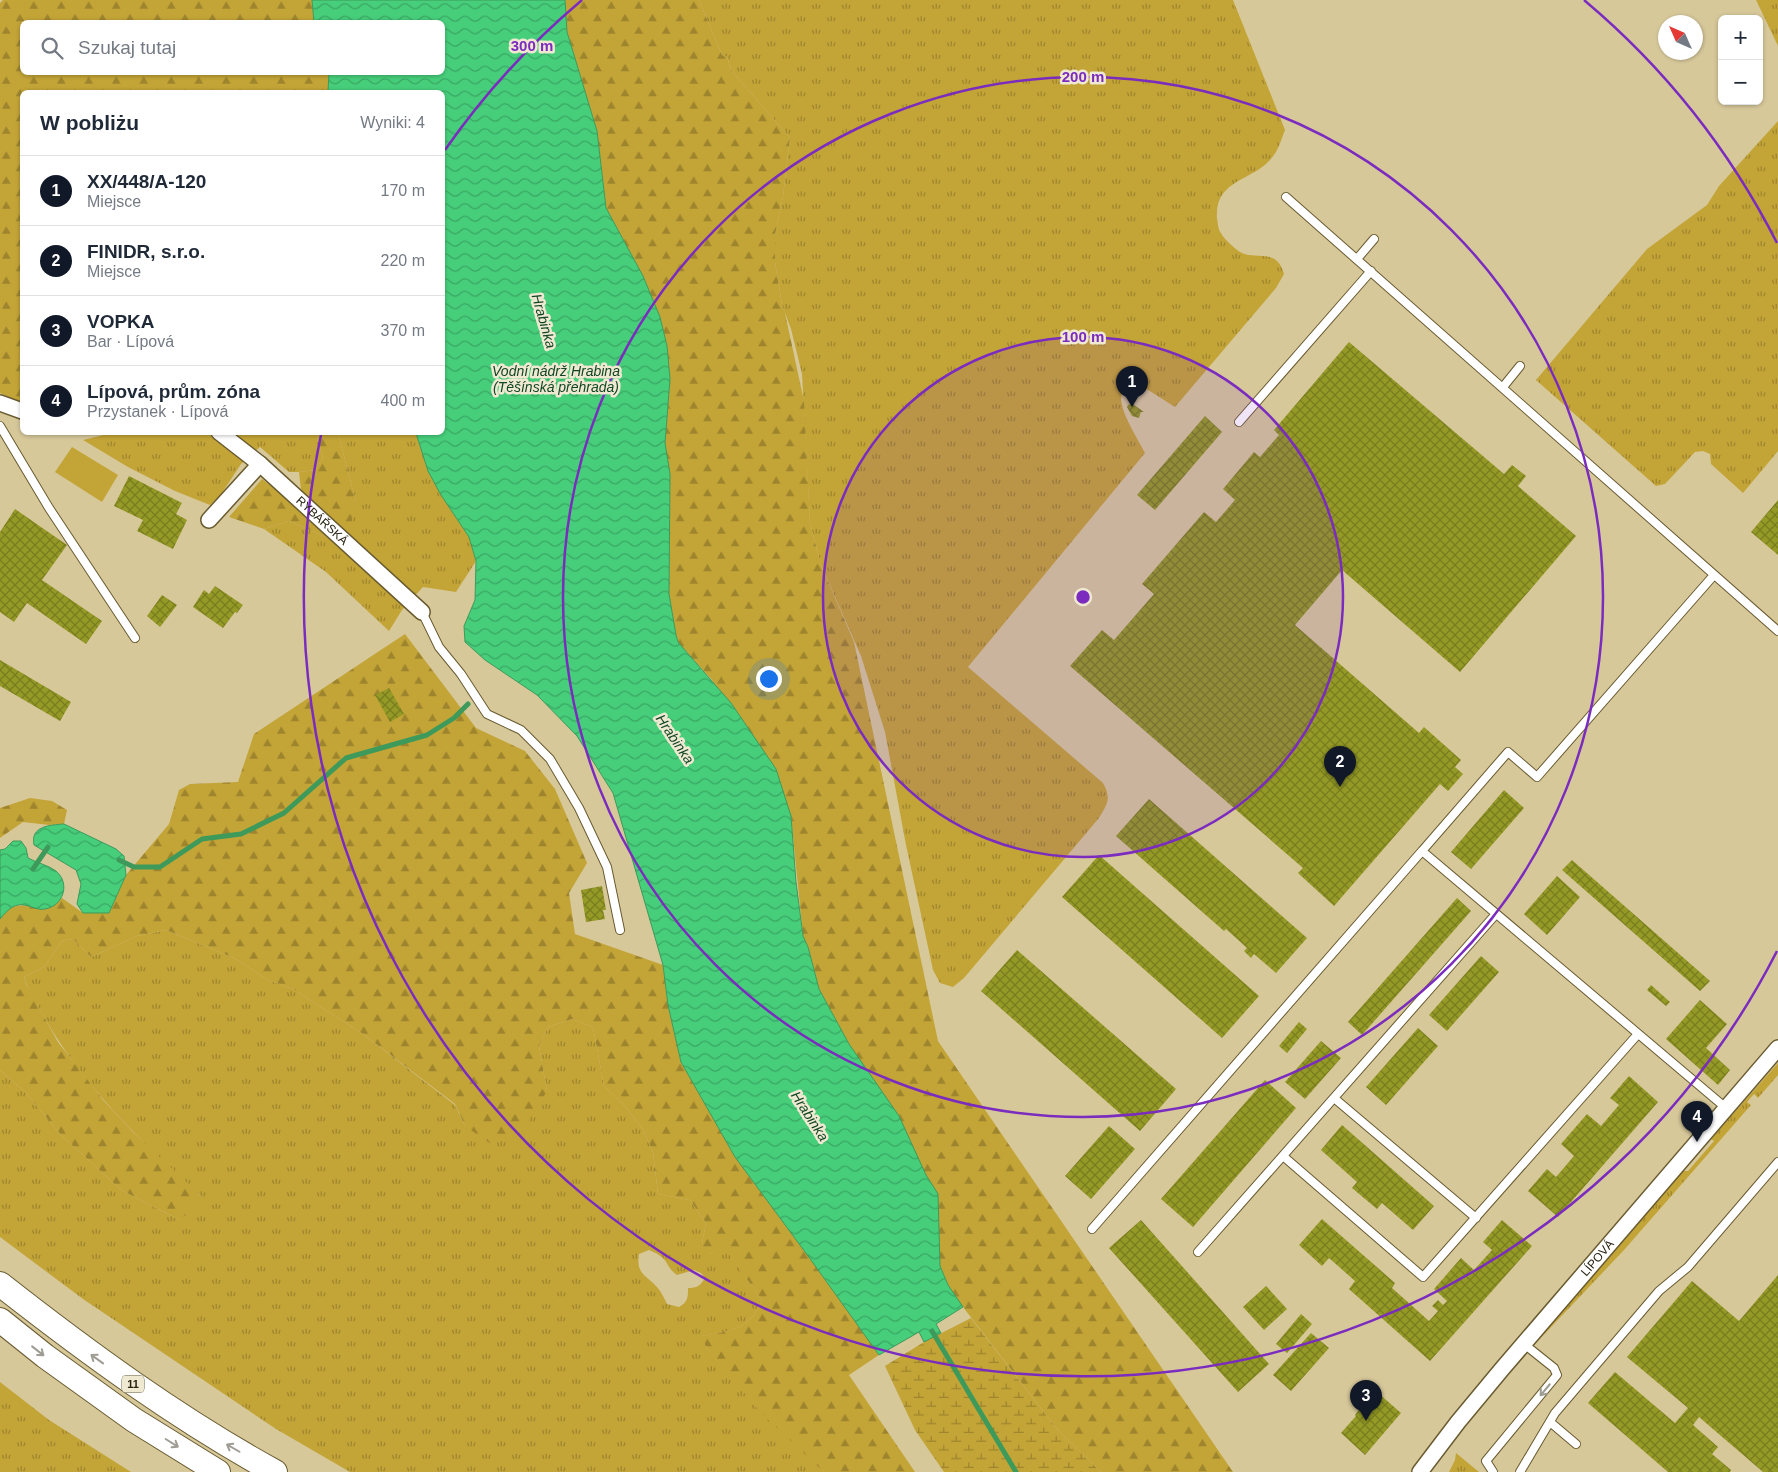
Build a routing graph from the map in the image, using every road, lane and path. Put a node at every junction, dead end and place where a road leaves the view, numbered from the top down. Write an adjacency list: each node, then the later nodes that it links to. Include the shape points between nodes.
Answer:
1 (1286, 197): 3 (lane)
2 (1374, 239): 3 (lane)
3 (1357, 259): 4 (lane)
4 (1371, 271): 6 (lane); 9 (lane)
5 (1520, 366): 6 (lane)
6 (1503, 387): 14 (lane)
7 (0, 403): 8 (street)
8 (20, 410)
9 (1239, 422)
10 (0, 426): 17 (lane, via 49,508)
11 (223, 435): 12 (street, RYBÁŘSKÁ)
12 (260, 464): 13 (street); 15 (street, RYBÁŘSKÁ)
13 (209, 520)
14 (1714, 575): 16 (lane); 18 (lane, via 1537,777 1508,752)
15 (422, 612): 20 (lane, via 439,647 487,714 521,730 550,759 579,808 607,867)
16 (1778, 631)
17 (135, 638)
18 (1422, 851): 19 (lane); 28 (lane)
19 (1496, 914): 21 (lane); 23 (lane)
20 (620, 930)
21 (1638, 1034): 24 (lane); 27 (lane)
22 (1778, 1048): 24 (street, LÍPOVÁ)
23 (1334, 1098): 25 (lane); 27 (lane)
24 (1726, 1108): 32 (street, LÍPOVÁ)
25 (1283, 1156): 27 (lane, via 1423,1277); 29 (lane)
26 (1778, 1162): 33 (lane, via 1688,1266 1659,1291)
27 (1476, 1218)
28 (1092, 1229)
29 (1198, 1252)
30 (0, 1284): 36 (highway, 11, one-way to 30, via 142,1391)
31 (0, 1320): 35 (highway, 11, one-way to 35, via 134,1420)
32 (1524, 1344): 37 (street, LÍPOVÁ); 38 (lane, one-way to 38, via 1554,1368 1557,1375 1486,1461)
33 (1550, 1422): 34 (lane); 39 (lane)
34 (1576, 1444)
35 (218, 1472)
36 (275, 1472)
37 (1420, 1472)
38 (1493, 1472)
39 (1520, 1472)

